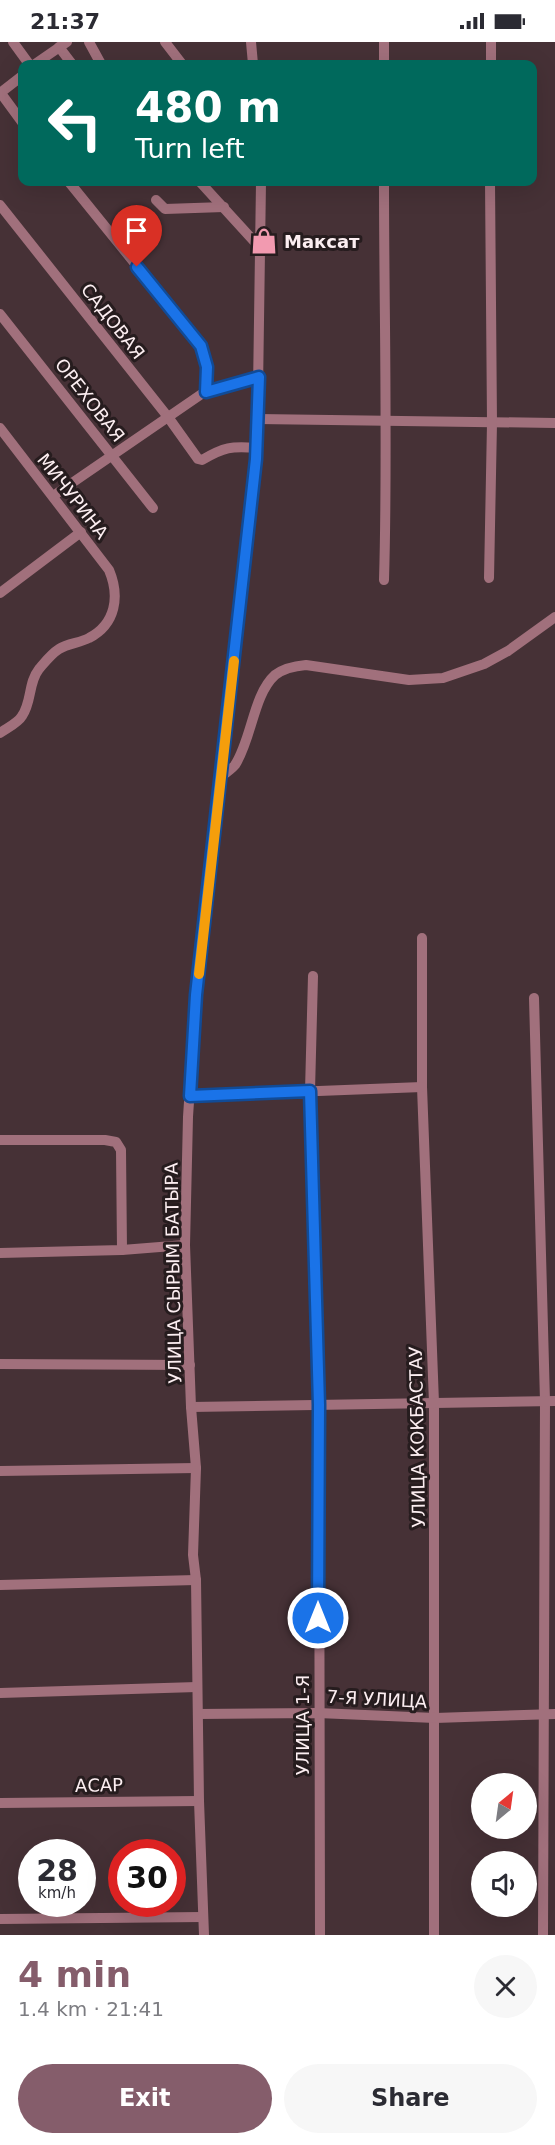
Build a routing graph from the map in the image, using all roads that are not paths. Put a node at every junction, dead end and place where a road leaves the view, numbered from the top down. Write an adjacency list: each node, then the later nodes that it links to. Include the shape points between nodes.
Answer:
1 (13, 42): 8 (street)
2 (89, 42): 11 (street)
3 (165, 42): 12 (street)
4 (251, 42): 13 (street)
5 (384, 42): 14 (street)
6 (491, 42): 15 (street)
7 (63, 44): 9 (street); 10 (street)
8 (26, 60)
9 (41, 60)
10 (70, 60)
11 (99, 60)
12 (179, 60)
13 (253, 60)
14 (384, 60)
15 (490, 60)
16 (18, 79): 17 (street)
17 (0, 93): 18 (street)
18 (18, 117)
19 (72, 186): 30 (street, via 201,346 207,367)
20 (204, 186): 26 (street)
21 (261, 186): 27 (street, УЛИЦА СЫРЫМ БАТЫРА)
22 (384, 186): 33 (street)
23 (490, 186): 34 (street)
24 (156, 200): 26 (street, via 165,209)
25 (0, 205): 31 (street, САДОВАЯ)
26 (224, 207): 27 (street)
27 (261, 250): 29 (street, УЛИЦА СЫРЫМ БАТЫРА)
28 (0, 314): 39 (street, ОРЕХОВАЯ)
29 (259, 377): 30 (street); 32 (street, УЛИЦА СЫРЫМ БАТЫРА)
30 (206, 392): 31 (street)
31 (168, 417): 38 (street, САДОВАЯ, via 198,459 226,448); 39 (street)
32 (258, 419): 33 (street); 38 (street, УЛИЦА СЫРЫМ БАТЫРА)
33 (384, 421): 34 (street); 44 (street)
34 (492, 423): 35 (street); 43 (street)
35 (555, 423)
36 (0, 428): 37 (street, МИЧУРИНА)
37 (4, 441): 40 (street, МИЧУРИНА)
38 (257, 448): 48 (street, УЛИЦА СЫРЫМ БАТЫРА)
39 (112, 454): 40 (street); 41 (street, ОРЕХОВАЯ)
40 (53, 496): 42 (street, МИЧУРИНА)
41 (153, 508)
42 (81, 532): 45 (street); 47 (street, МИЧУРИНА, via 109,570 115,587 112,614 104,628 50,657 33,677 21,719)
43 (489, 578)
44 (384, 580)
45 (0, 593)
46 (555, 617): 48 (street, via 484,664 442,678 409,680 306,665 282,670 260,700 234,766)
47 (0, 733)
48 (221, 777): 54 (street, УЛИЦА СЫРЫМ БАТЫРА, via 196,995)
49 (422, 938): 52 (street, УЛИЦА КОКБАСТАУ)
50 (314, 976): 53 (street, УЛИЦА 1-Я)
51 (534, 998): 61 (street)
52 (422, 1087): 53 (street); 62 (street, УЛИЦА КОКБАСТАУ)
53 (310, 1091): 54 (street); 63 (street, УЛИЦА 1-Я)
54 (190, 1096): 56 (street, УЛИЦА СЫРЫМ БАТЫРА)
55 (0, 1140): 57 (street, via 116,1142 121,1150)
56 (185, 1245): 57 (street); 60 (street, УЛИЦА СЫРЫМ БАТЫРА)
57 (122, 1250): 58 (street)
58 (0, 1253)
59 (0, 1364): 60 (street)
60 (190, 1365): 64 (street, УЛИЦА СЫРЫМ БАТЫРА)
61 (550, 1401): 62 (street); 73 (street)
62 (434, 1403): 63 (street); 74 (street, УЛИЦА КОКБАСТАУ)
63 (319, 1405): 64 (street); 71 (street, УЛИЦА 1-Я)
64 (191, 1407): 65 (street, УЛИЦА СЫРЫМ БАТЫРА)
65 (196, 1468): 66 (street); 67 (street, УЛИЦА СЫРЫМ БАТЫРА)
66 (0, 1471)
67 (196, 1580): 68 (street); 69 (street, УЛИЦА СЫРЫМ БАТЫРА)
68 (0, 1585)
69 (197, 1687): 70 (street); 72 (street, УЛИЦА СЫРЫМ БАТЫРА)
70 (0, 1693)
71 (318, 1713): 72 (street, 7-Я УЛИЦА); 74 (street, 7-Я УЛИЦА); 80 (street, УЛИЦА 1-Я)
72 (198, 1714): 75 (street, УЛИЦА СЫРЫМ БАТЫРА)
73 (550, 1714): 74 (street, 7-Я УЛИЦА); 82 (street)
74 (435, 1718): 81 (street, УЛИЦА КОКБАСТАУ)
75 (199, 1800): 76 (street, АСАР); 77 (street, УЛИЦА СЫРЫМ БАТЫРА)
76 (0, 1803)
77 (203, 1917): 78 (street); 79 (street, УЛИЦА СЫРЫМ БАТЫРА)
78 (0, 1919)
79 (204, 1935)
80 (320, 1935)
81 (434, 1935)
82 (543, 1935)

